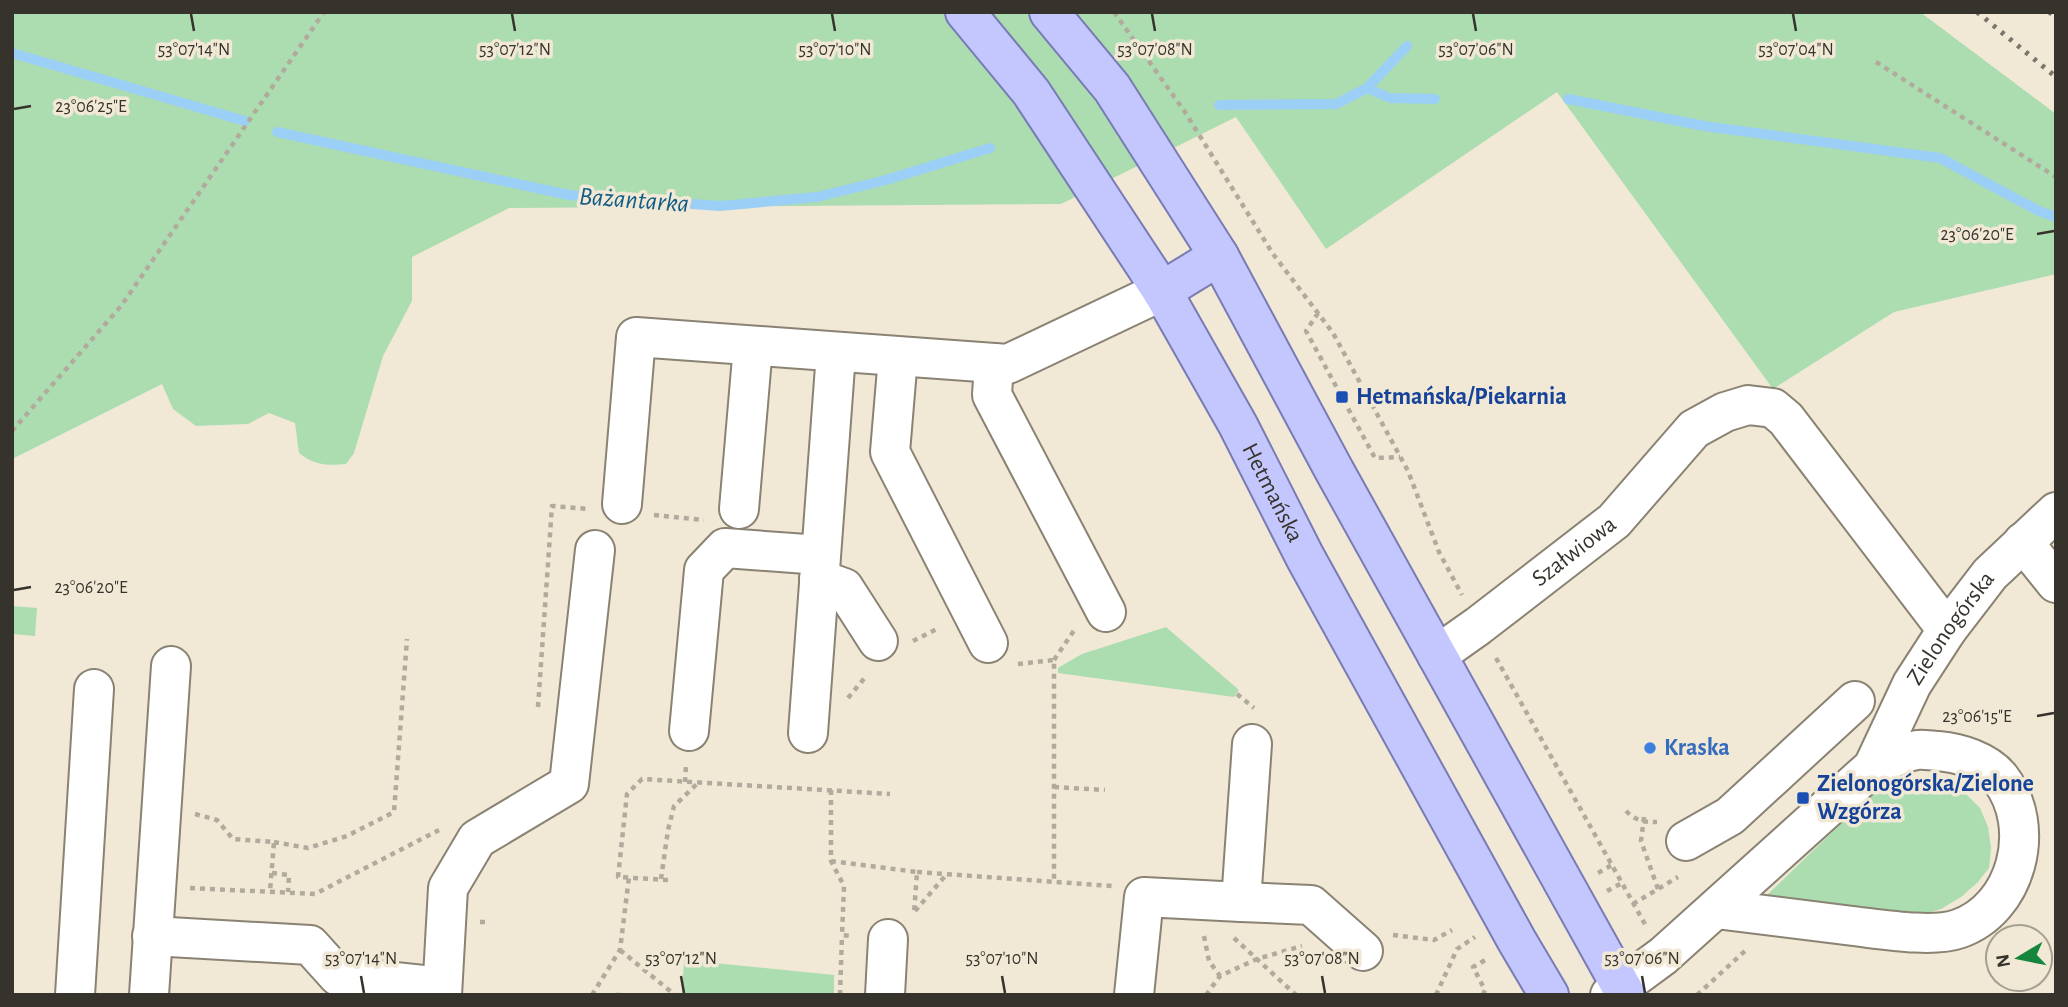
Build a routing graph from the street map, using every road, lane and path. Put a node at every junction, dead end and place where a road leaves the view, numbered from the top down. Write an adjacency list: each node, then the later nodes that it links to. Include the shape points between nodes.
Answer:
1 (324, 12): 14 (path, via 121,306)
2 (965, 12): 8 (main road, Hetmańska, via 1031,92)
3 (1049, 12): 7 (main road, via 1112,89)
4 (1114, 12): 9 (path, via 1185,112 1273,254)
5 (1876, 62): 6 (path)
6 (2056, 177)
7 (1219, 256): 8 (main road); 29 (main road)
8 (1162, 291): 13 (street, via 1008,364); 88 (main road, Hetmańska)
9 (1318, 313): 15 (path); 15 (path, via 1306,331 1376,458)
10 (753, 346): 11 (street); 16 (street, via 636,337); 17 (street)
11 (836, 353): 12 (street); 21 (street)
12 (898, 357): 13 (street); 28 (street, via 890,452)
13 (994, 363): 23 (street, via 992,395)
14 (12, 431)
15 (1400, 457): 24 (path, via 1439,552)
16 (623, 509): 17 (path, via 717,521); 33 (path, via 552,506)
17 (738, 509)
18 (2056, 512): 19 (street, Zielonogórska)
19 (2023, 542): 22 (street); 25 (street, Zielonogórska, via 1990,574)
20 (595, 550): 75 (street, via 569,785 477,838 448,888)
21 (820, 567): 27 (street, via 844,588); 34 (street, via 725,548 704,569); 35 (street)
22 (2056, 583)
23 (1106, 612)
24 (1478, 626): 25 (street, Szałwiowa, via 1614,521 1694,429 1748,405 1773,408 1786,419); 29 (street, Szałwiowa); 49 (path)
25 (1947, 630): 37 (street, Zielonogórska, via 1912,684)
26 (407, 639): 46 (path, via 394,812 348,836 308,848)
27 (878, 641)
28 (1002, 653): 39 (path, via 1054,660)
29 (1437, 655): 76 (main road)
30 (170, 666): 43 (street)
31 (94, 689): 77 (street)
32 (1855, 701): 47 (street)
33 (538, 711)
34 (689, 732)
35 (808, 733)
36 (1252, 744): 65 (street)
37 (1873, 767): 63 (street, Zielonogórska); 63 (street, via 1918,750 1954,752 1999,777 2013,807 2019,840 2017,864 1996,904 1958,929 1940,931 1896,931)
38 (699, 782): 40 (path); 53 (path, via 642,779 627,794 618,877); 54 (path, via 674,806)
39 (1054, 787): 41 (path); 56 (path)
40 (831, 790): 42 (path); 48 (path)
41 (1105, 790)
42 (890, 794)
43 (160, 806): 46 (path, via 217,820 233,839); 69 (street)
44 (1644, 817): 58 (path, via 1641,841)
45 (452, 824): 60 (path, via 315,894)
46 (274, 842): 51 (path)
47 (1683, 858): 58 (path)
48 (831, 861): 50 (path); 68 (path, via 844,886)
49 (1612, 865)
50 (917, 872): 52 (path); 64 (path)
51 (272, 873): 59 (path); 60 (path, via 289,875)
52 (946, 875): 56 (path); 64 (path)
53 (629, 877): 54 (path); 72 (path)
54 (661, 879): 55 (path)
55 (668, 880)
56 (1054, 881): 61 (path, via 1123,887)
57 (184, 887): 59 (path)
58 (1658, 889): 62 (path)
59 (270, 892): 60 (path)
60 (288, 892)
61 (1144, 897): 65 (street); 85 (street)
62 (1633, 904)
63 (1716, 909): 76 (street, Zielonogórska)
64 (915, 912): 70 (path, via 912,925)
65 (1236, 918): 71 (street, via 1311,905); 73 (path)
66 (1205, 925): 74 (path, via 1209,961)
67 (1452, 930): 71 (path, via 1434,940 1380,933)
68 (842, 935): 70 (path); 83 (path)
69 (152, 936): 75 (street, via 310,945 338,976); 78 (street)
70 (888, 939): 84 (street)
71 (1355, 944): 73 (path, via 1307,944)
72 (620, 950): 79 (path); 82 (path)
73 (1257, 959): 74 (path); 87 (path)
74 (1220, 976): 86 (path)
75 (442, 991)
76 (1619, 991)
77 (75, 995)
78 (149, 995)
79 (592, 995)
80 (616, 995): 81 (path)
81 (625, 995)
82 (675, 995)
83 (840, 995)
84 (885, 995)
85 (1134, 995)
86 (1206, 995)
87 (1296, 995)
88 (1549, 995)

